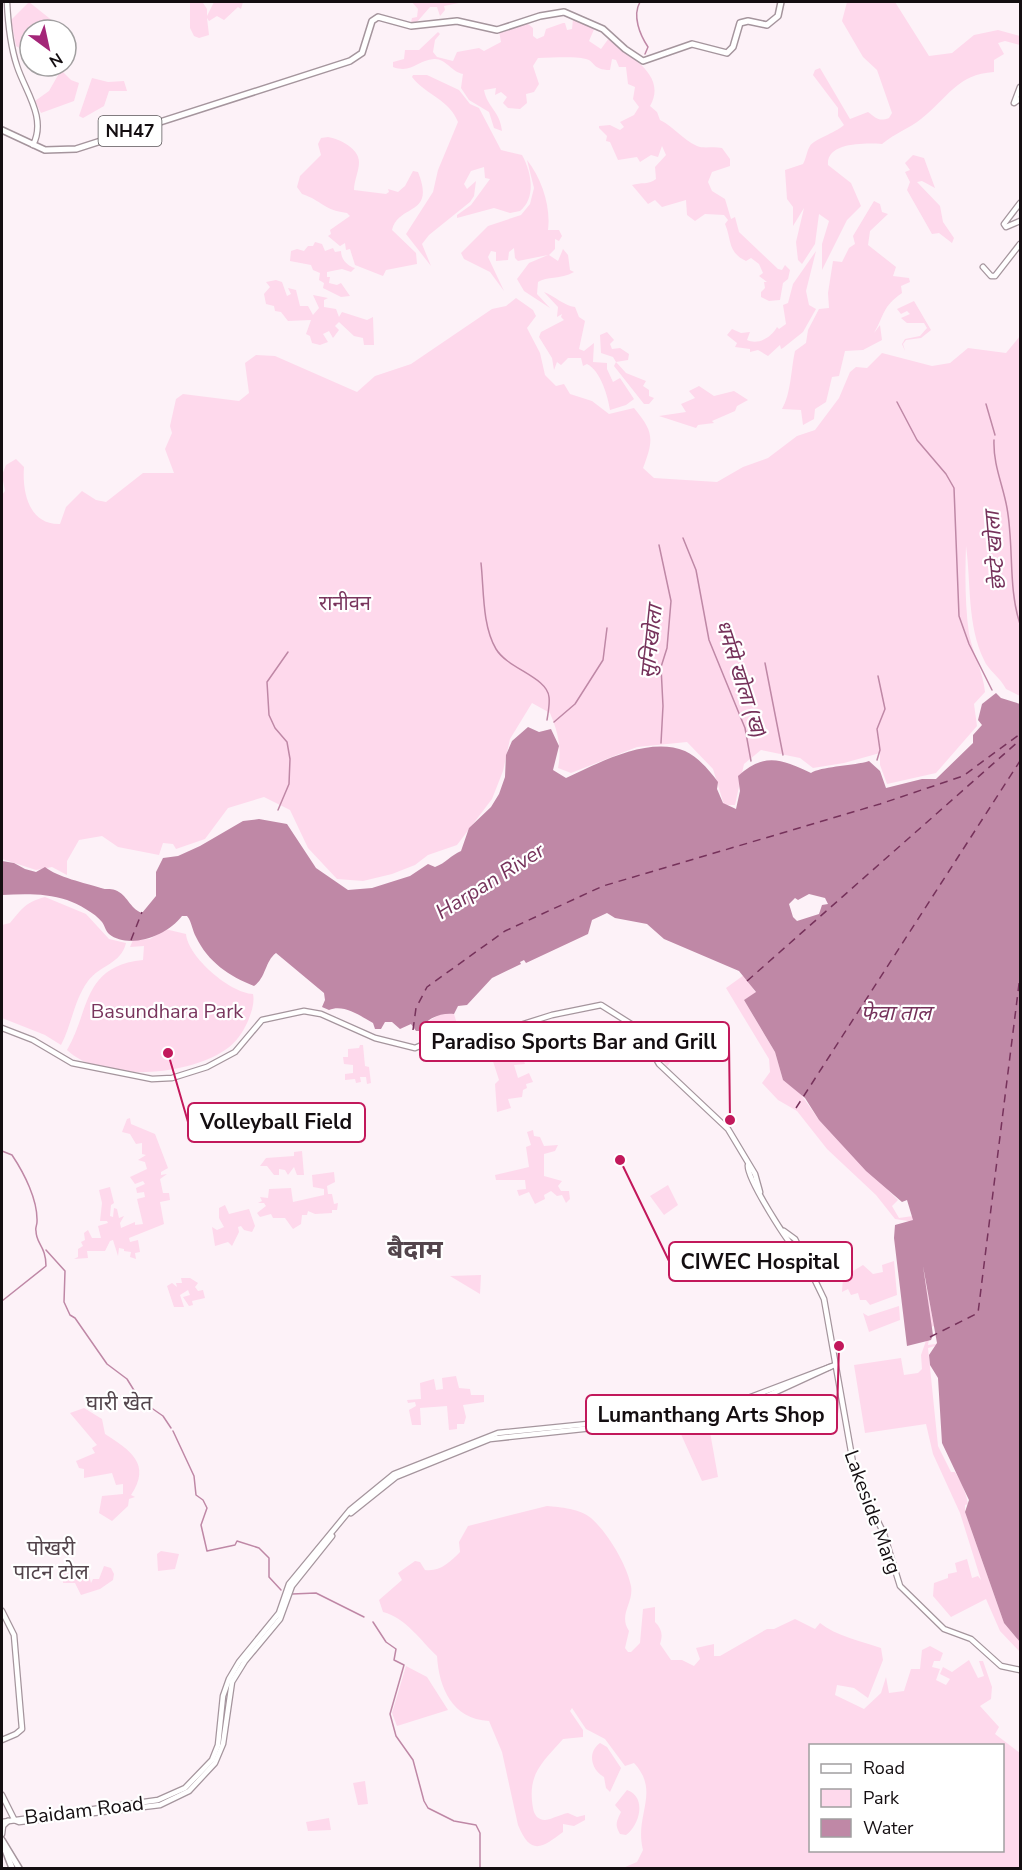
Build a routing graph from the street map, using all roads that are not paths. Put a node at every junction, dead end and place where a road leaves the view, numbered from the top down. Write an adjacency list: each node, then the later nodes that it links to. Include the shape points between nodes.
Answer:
1 (7, 2): 6 (main road, via 17,65 39,126)
2 (781, 2): 6 (highway, NH47, via 778,16 767,25 740,23 733,47 726,53 692,44 643,61 603,29 564,12 497,30 457,21 411,26 378,17 372,21 362,53 338,66 76,148 52,151)
3 (1020, 87): 4 (main road, via 1014,103)
4 (1020, 99)
5 (2, 130): 6 (highway, NH47)
6 (33, 145)
7 (1020, 204): 8 (main road, via 1004,224 1006,227)
8 (1020, 220)
9 (1020, 244): 10 (main road, via 995,276)
10 (983, 267)
11 (2, 1028): 12 (main road, Lakeside Marg, via 33,1040 72,1063 165,1080 225,1059 260,1022 296,1012 315,1012 368,1035 415,1048 461,1028 495,1033 601,1005 639,1029 659,1064 732,1134 758,1180 760,1192 816,1278 824,1299)
12 (832, 1366): 14 (main road, Lakeside Marg, via 855,1474 884,1534 900,1586 944,1629 971,1639 1001,1666); 17 (main road, Baidam Road, via 754,1402 720,1412 503,1436 396,1477 351,1512 292,1586 282,1615 232,1682 221,1753 199,1783 160,1805)
13 (2, 1611): 15 (main road, via 14,1635 22,1729)
14 (1020, 1670)
15 (2, 1740)
16 (2, 1795): 17 (main road)
17 (11, 1820): 18 (main road, Baidam Road); 19 (main road, via 3,1826)
18 (2, 1822)
19 (2, 1838): 20 (highway); 21 (highway)
20 (12, 1869)
21 (19, 1869)

